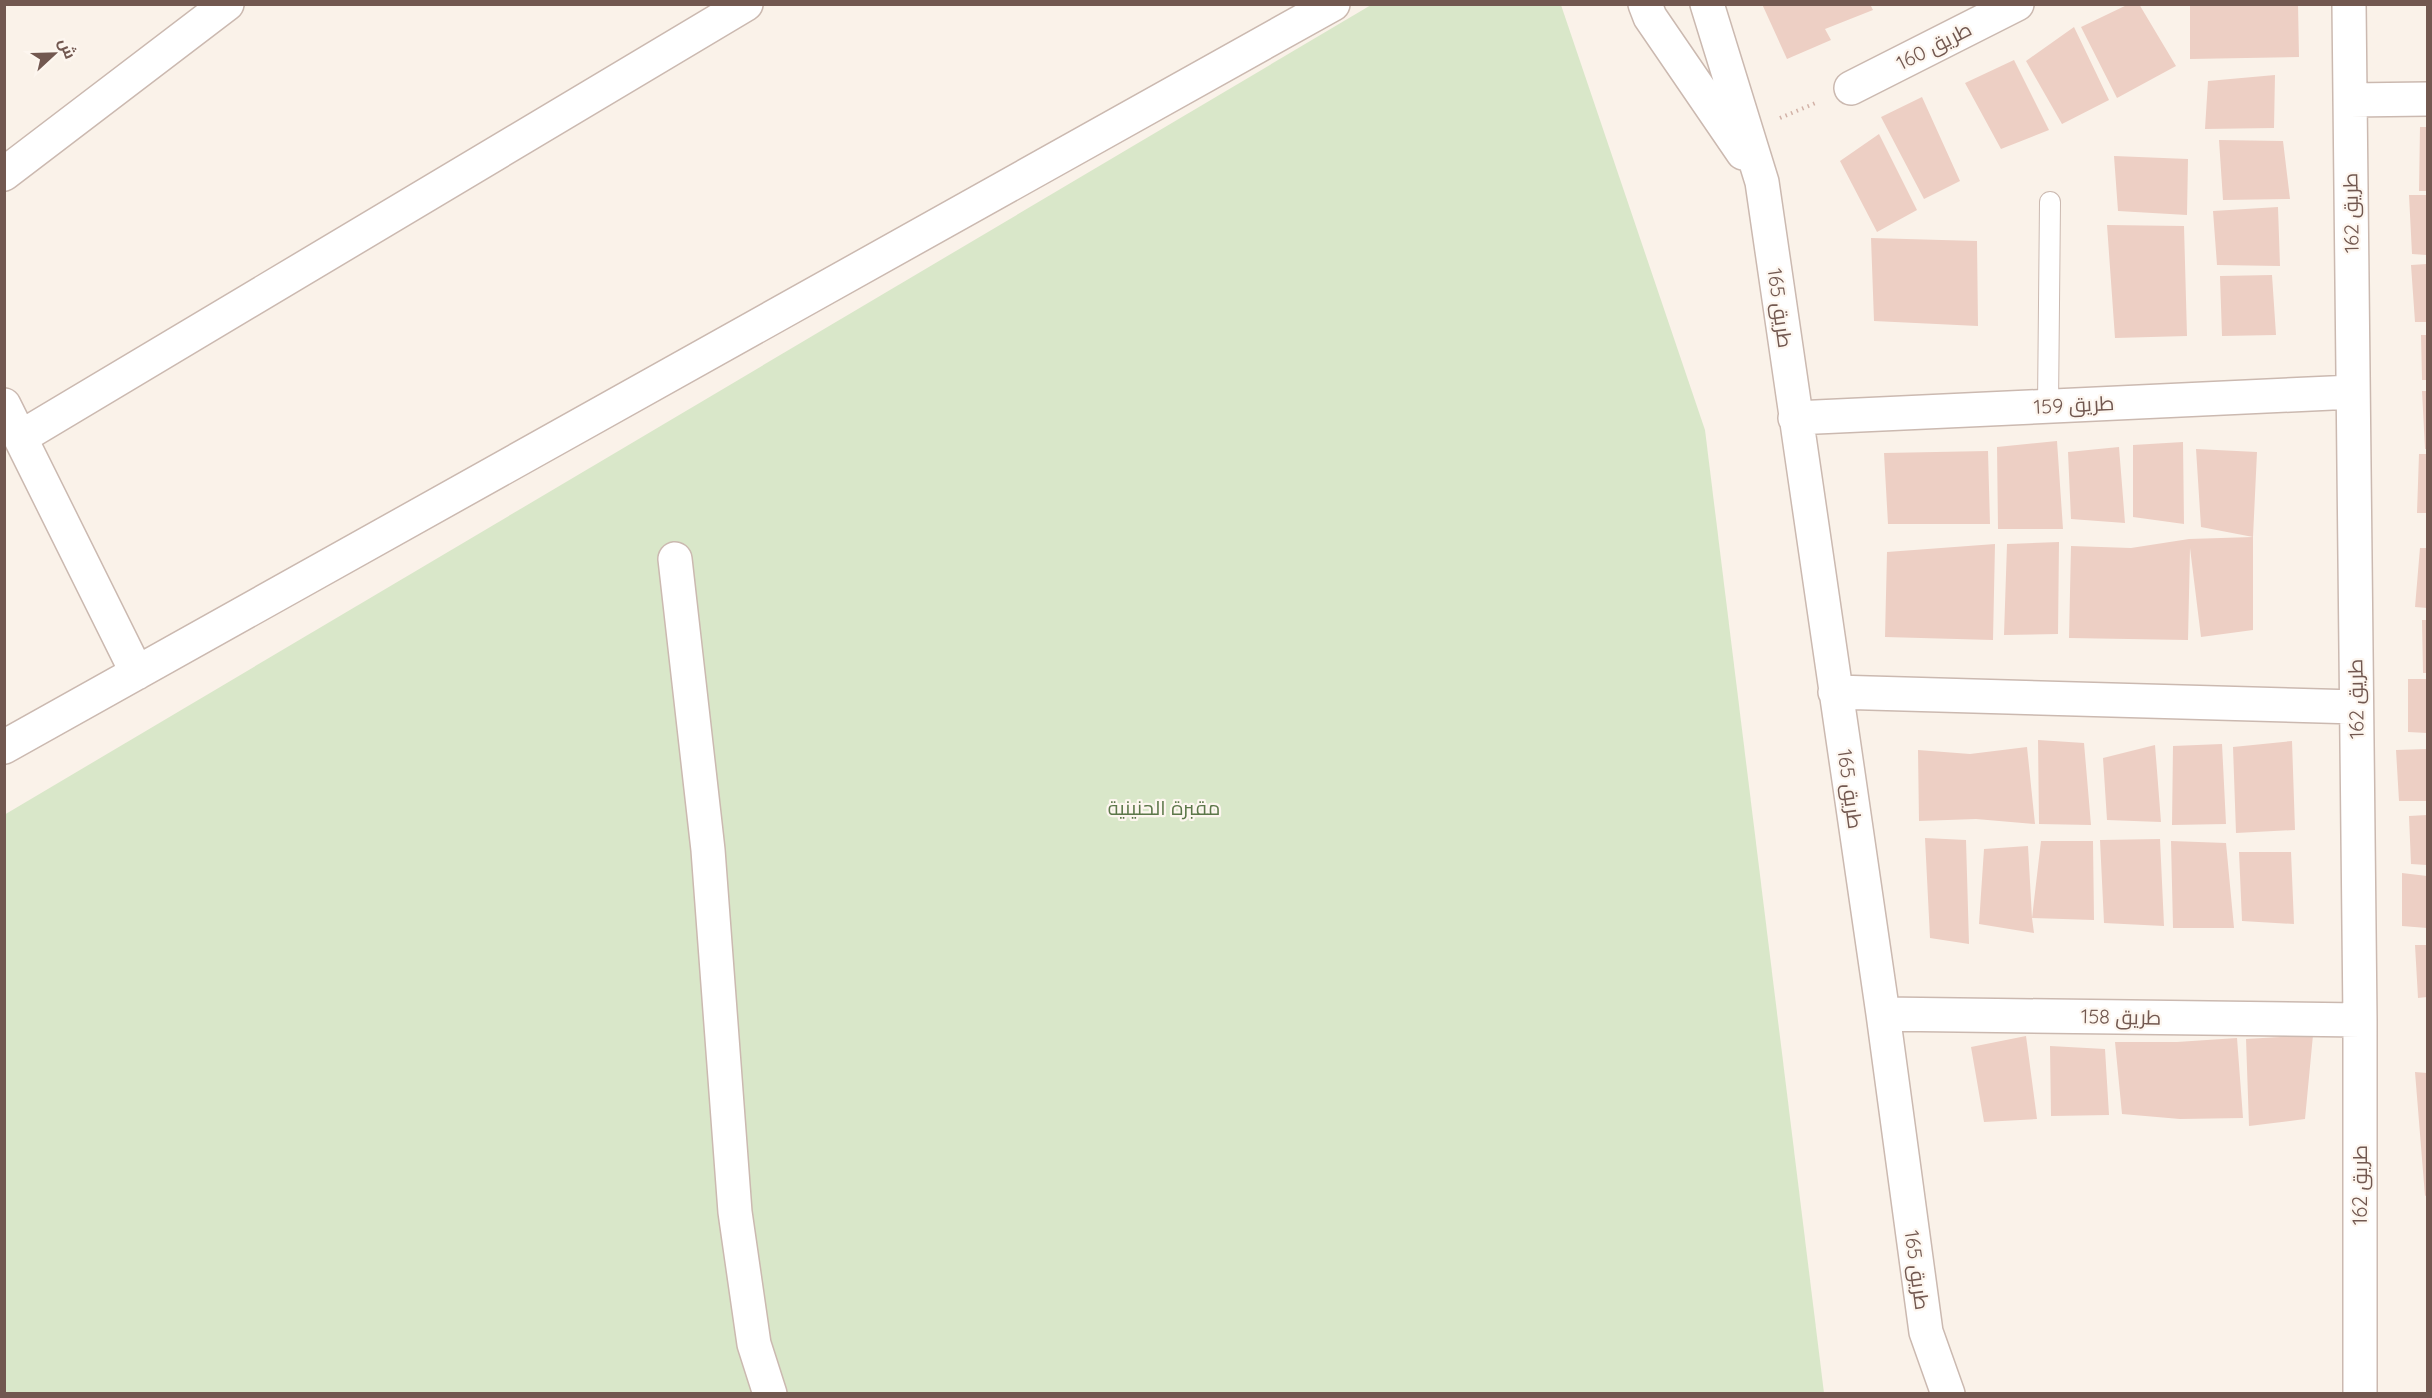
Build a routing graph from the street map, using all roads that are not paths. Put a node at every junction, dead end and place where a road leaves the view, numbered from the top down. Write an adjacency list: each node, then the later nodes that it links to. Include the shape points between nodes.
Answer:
1 (227, 4): 11 (street)
2 (746, 4): 18 (street)
3 (1333, 4): 20 (street)
4 (1645, 4): 12 (street, طريق 165)
5 (1707, 4): 12 (street, طريق 165)
6 (2017, 4): 8 (street, طريق 160)
7 (2349, 4): 10 (street, طريق 162)
8 (1851, 88)
9 (2427, 99): 10 (street)
10 (2350, 100): 14 (street, طريق 162)
11 (4, 174)
12 (1762, 182): 17 (street, طريق 165)
13 (2050, 202): 16 (lane)
14 (2353, 392): 16 (street, طريق 159); 22 (street, طريق 162)
15 (4, 405): 18 (street)
16 (2048, 406): 17 (street, طريق 159)
17 (1795, 418): 21 (street, طريق 165)
18 (21, 437): 20 (street)
19 (675, 559): 26 (street, via 708,850 735,1212 754,1344)
20 (137, 673): 23 (street)
21 (1835, 692): 22 (street); 24 (street, طريق 165)
22 (2356, 707): 25 (street, طريق 162)
23 (4, 747)
24 (1883, 1014): 25 (street, طريق 158); 27 (street, طريق 165, via 1926,1332)
25 (2360, 1020): 28 (street, طريق 162)
26 (770, 1394)
27 (1948, 1394)
28 (2360, 1394)

